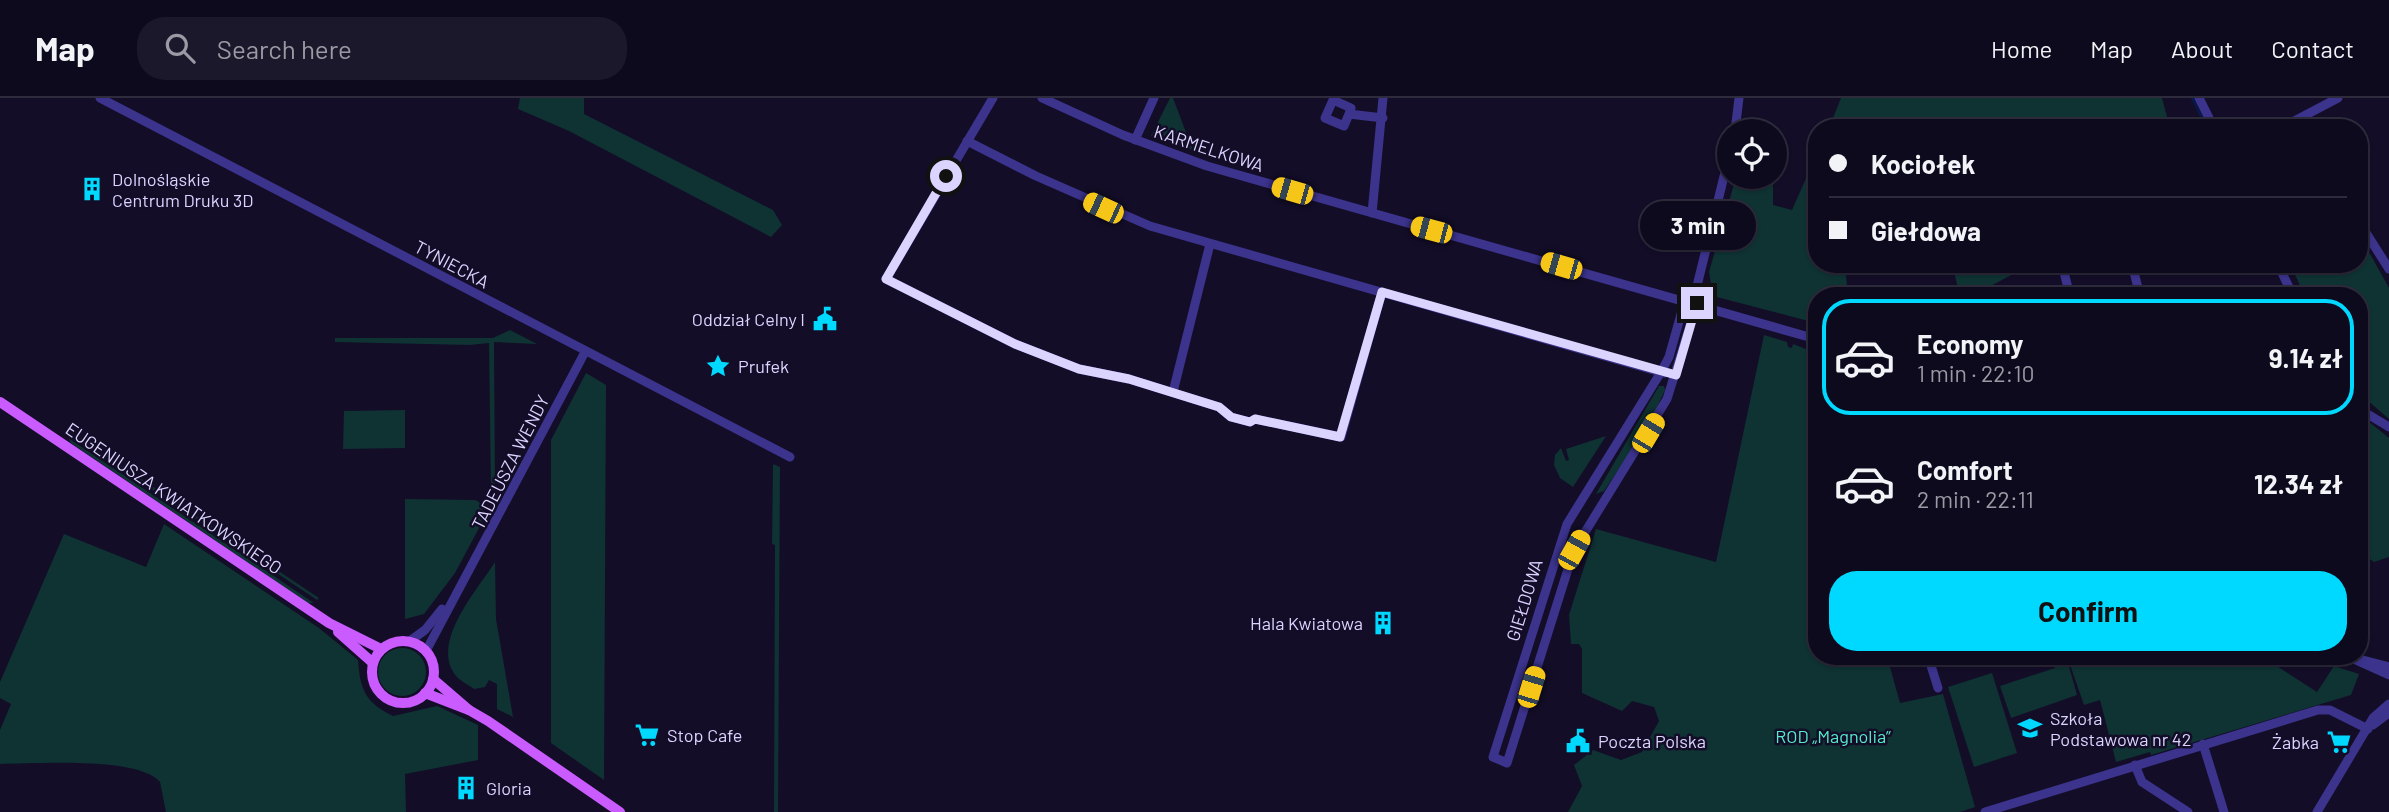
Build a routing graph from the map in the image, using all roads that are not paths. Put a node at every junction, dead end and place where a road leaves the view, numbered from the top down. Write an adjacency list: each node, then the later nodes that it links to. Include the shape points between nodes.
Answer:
1 (100, 98): 24 (street, TYNIECKA)
2 (993, 98): 15 (street)
3 (1042, 98): 14 (street, KARMELKOWA)
4 (1154, 98): 14 (street)
5 (1383, 98): 10 (street)
6 (1739, 98): 11 (street)
7 (2199, 98): 12 (street)
8 (2338, 98): 13 (street)
9 (1349, 114): 10 (street)
10 (1383, 118): 17 (street)
11 (1736, 119)
12 (2210, 119)
13 (2298, 119)
14 (1135, 139): 17 (street, KARMELKOWA, via 1207,166)
15 (967, 141): 19 (street, via 1103,208); 27 (street, via 886,279 1015,344 1079,369)
16 (1720, 189): 22 (street)
17 (1372, 213): 22 (street, KARMELKOWA)
18 (2368, 236): 20 (street)
19 (1210, 244): 21 (street); 27 (street)
20 (2389, 269)
21 (1382, 292): 25 (street); 27 (street, via 1340,437 1231,417 1219,407)
22 (1691, 302): 23 (street, KARMELKOWA); 25 (street, GIEŁDOWA); 26 (street, GIEŁDOWA)
23 (1808, 337)
24 (585, 352): 31 (street, TYNIECKA); 34 (street, TADEUSZA WENDY)
25 (1661, 372): 26 (street); 32 (street, GIEŁDOWA)
26 (1676, 375): 33 (street, GIEŁDOWA, via 1657,419)
27 (1173, 392)
28 (0, 402): 35 (main road, EUGENIUSZA KWIATKOWSKIEGO)
29 (2368, 414): 30 (street)
30 (2389, 427)
31 (790, 457)
32 (1583, 498): 33 (street); 36 (street, GIEŁDOWA, via 1556,551)
33 (1597, 509): 37 (street, GIEŁDOWA, via 1574,550)
34 (460, 586): 38 (street, TADEUSZA WENDY, via 425,630); 40 (street, TADEUSZA WENDY)
35 (329, 623): 39 (main road, EUGENIUSZA KWIATKOWSKIEGO); 42 (main road, EUGENIUSZA KWIATKOWSKIEGO)
36 (1531, 630): 37 (street); 43 (street, GIEŁDOWA)
37 (1546, 635): 47 (street, GIEŁDOWA)
38 (410, 641): 39 (main road); 40 (main road)
39 (381, 649): 42 (main road)
40 (426, 651): 49 (main road, via 434,667)
41 (2368, 662): 46 (street)
42 (373, 663): 51 (main road, via 372,680 387,699 410,702)
43 (1521, 664): 47 (street); 47 (street, GIEŁDOWA, via 1493,757 1507,764)
44 (1931, 665): 50 (street)
45 (2367, 665): 48 (street)
46 (2389, 667)
47 (1537, 668)
48 (2389, 675)
49 (433, 679): 51 (main road); 53 (main road)
50 (1938, 688)
51 (425, 694): 53 (main road)
52 (2389, 704): 55 (street)
53 (470, 710): 58 (main road)
54 (2389, 713): 55 (street)
55 (2368, 729): 56 (street, via 2330,710 2318,710); 62 (street)
56 (2203, 744): 57 (street); 61 (street)
57 (2135, 765): 59 (street); 60 (street, via 2142,782)
58 (620, 812)
59 (1985, 812)
60 (2188, 812)
61 (2223, 812)
62 (2317, 812)

